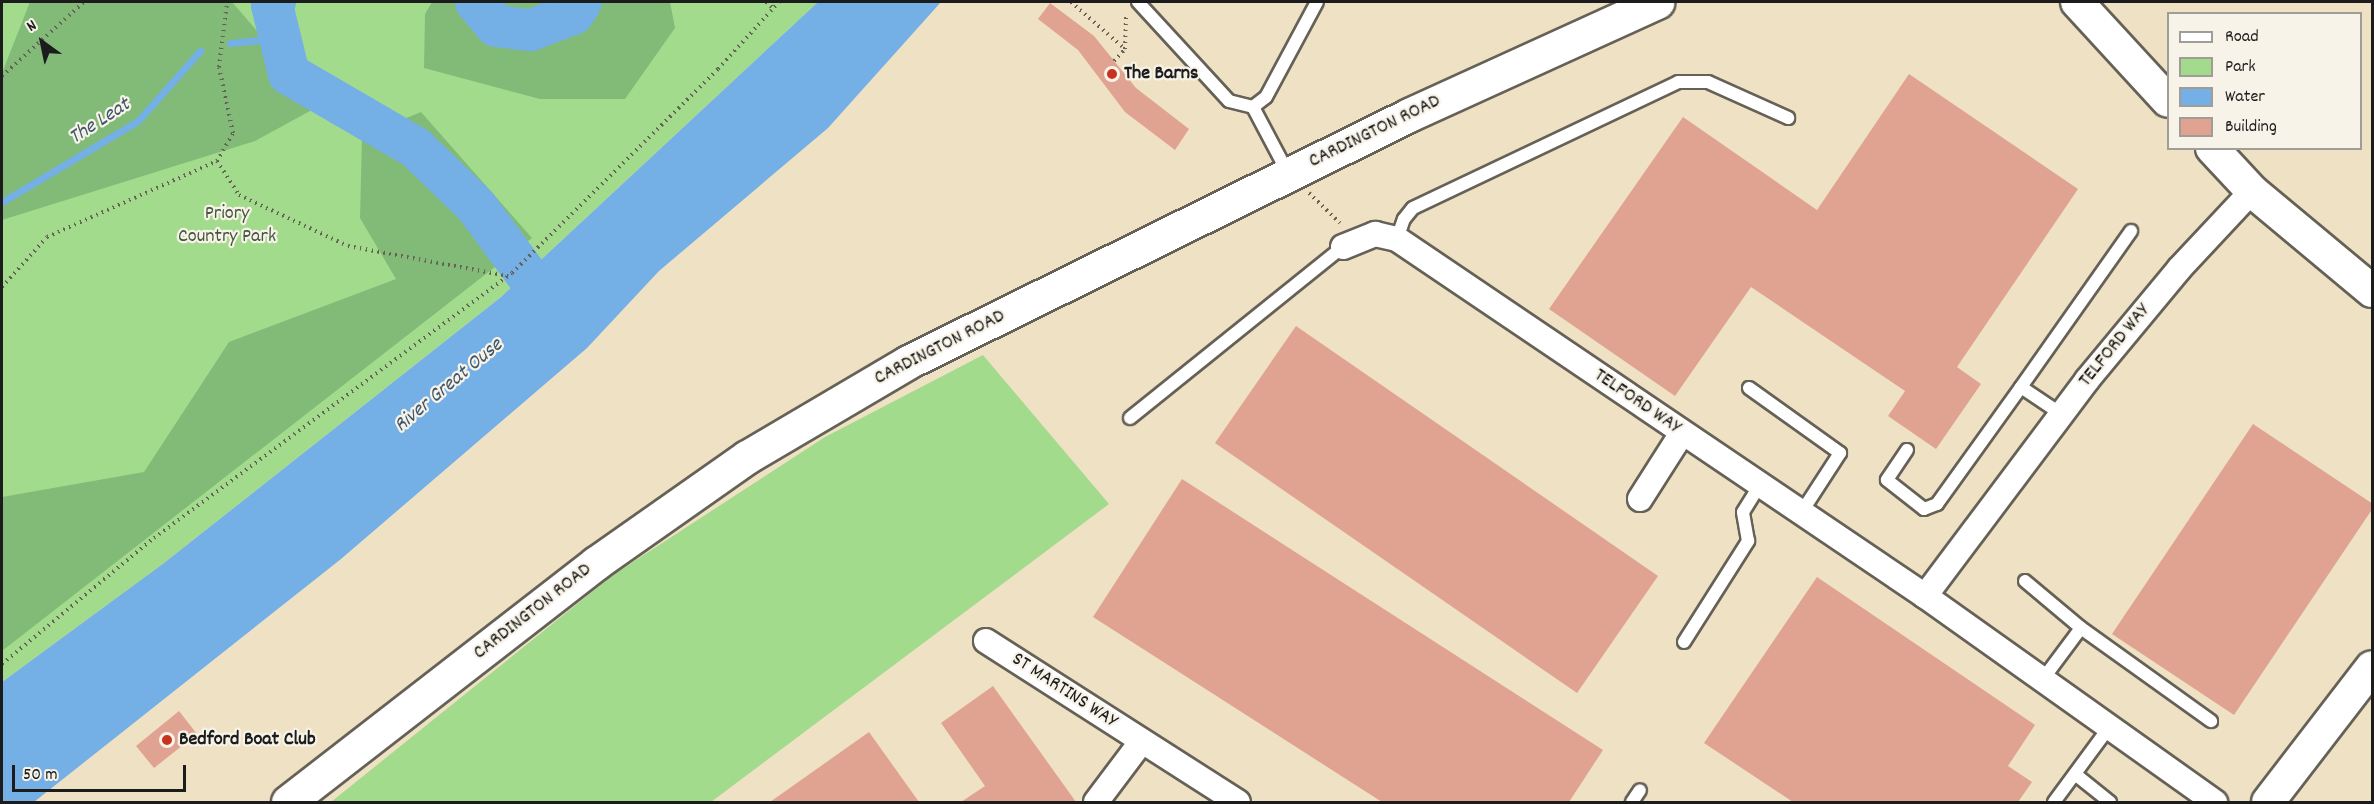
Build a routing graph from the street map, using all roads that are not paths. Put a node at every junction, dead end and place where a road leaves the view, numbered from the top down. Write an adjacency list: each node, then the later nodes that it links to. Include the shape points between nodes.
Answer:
1 (1138, 2): 6 (lane, via 1229,101)
2 (1317, 2): 6 (lane, via 1266,97)
3 (1657, 2): 9 (main road, CARDINGTON ROAD)
4 (2077, 2): 5 (street)
5 (2167, 99)
6 (1253, 107): 9 (lane)
7 (1788, 118): 12 (lane, via 1708,82 1678,82 1413,208)
8 (2214, 150): 10 (street)
9 (1288, 174): 36 (main road, CARDINGTON ROAD, via 908,362 747,457 596,563)
10 (2252, 191): 14 (street); 17 (street, TELFORD WAY, via 2179,269)
11 (2131, 231): 15 (lane)
12 (1397, 238): 13 (street, via 1375,234); 19 (street, TELFORD WAY)
13 (1350, 243): 18 (lane)
14 (2373, 291)
15 (2021, 387): 17 (lane); 20 (lane, via 1937,504 1924,509 1887,480)
16 (1749, 388): 23 (lane, via 1840,453)
17 (2061, 414): 25 (street, TELFORD WAY)
18 (1130, 418)
19 (1682, 433): 21 (street, TELFORD WAY); 22 (street)
20 (1907, 450)
21 (1760, 485): 23 (street, TELFORD WAY); 28 (lane, via 1743,512 1748,541)
22 (1640, 499)
23 (1801, 513): 25 (street, TELFORD WAY)
24 (2025, 581): 26 (lane)
25 (1925, 596): 30 (street, TELFORD WAY)
26 (2082, 628): 30 (lane); 31 (lane)
27 (986, 641): 33 (street, ST MARTINS WAY)
28 (1684, 642)
29 (2373, 667): 43 (street)
30 (2043, 679): 32 (street, TELFORD WAY)
31 (2211, 721)
32 (2110, 726): 34 (lane); 42 (street, TELFORD WAY)
33 (1142, 741): 37 (street); 38 (street, ST MARTINS WAY)
34 (2075, 774): 40 (lane); 41 (lane)
35 (1640, 790): 39 (lane)
36 (288, 802)
37 (1096, 802)
38 (1238, 802)
39 (1632, 802)
40 (2054, 802)
41 (2110, 802)
42 (2215, 802)
43 (2268, 802)

